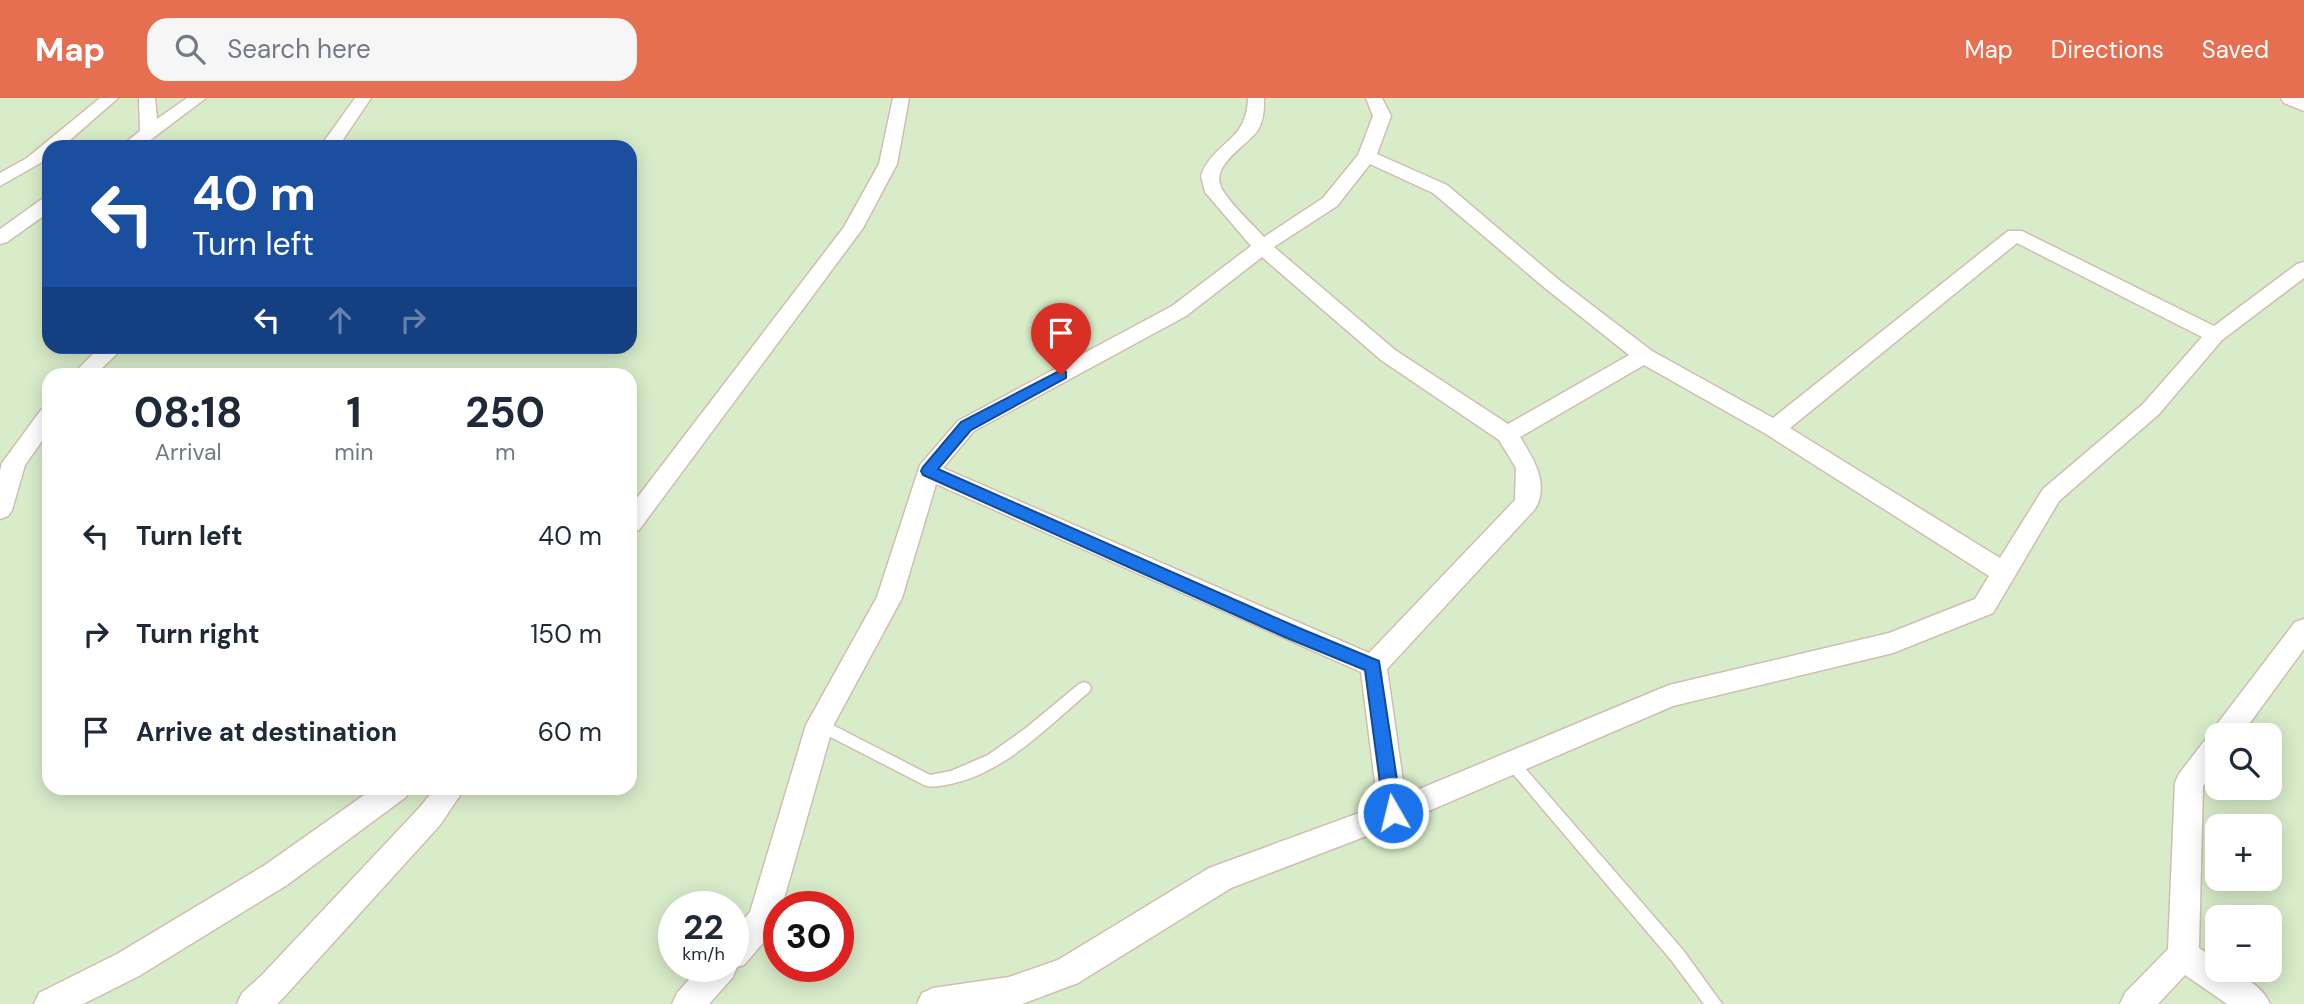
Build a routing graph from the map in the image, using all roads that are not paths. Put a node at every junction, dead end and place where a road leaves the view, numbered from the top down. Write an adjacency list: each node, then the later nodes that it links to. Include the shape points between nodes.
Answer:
1 (110, 98): 11 (street)
2 (147, 98): 10 (street)
3 (198, 98): 10 (street)
4 (363, 98): 13 (street)
5 (901, 98): 30 (street, via 888,164 853,228)
6 (1256, 98): 19 (street, via 1254,122 1243,139 1214,162 1208,179)
7 (1374, 98): 15 (street, via 1382,116)
8 (2291, 98): 9 (street)
9 (2304, 104)
10 (149, 132): 12 (street)
11 (60, 140)
12 (138, 140)
13 (334, 140)
14 (42, 155): 16 (street)
15 (1367, 156): 19 (street, via 1330,202); 23 (street, via 1440,189)
16 (0, 181)
17 (42, 208): 18 (street)
18 (0, 238)
19 (1262, 247): 27 (street, via 1388,355); 28 (street, via 1179,312 966,426)
20 (2304, 268): 21 (street)
21 (2215, 335): 26 (street, via 2015,235); 31 (street, via 2151,409 2052,495)
22 (106, 354): 24 (street)
23 (1644, 356): 26 (street); 27 (street)
24 (90, 368)
25 (42, 425): 29 (street, via 14,463)
26 (1774, 429): 31 (street)
27 (1507, 434): 33 (street, via 1528,468 1527,503)
28 (928, 471): 33 (street); 36 (street, via 889,598)
29 (0, 510)
30 (637, 515)
31 (2003, 572): 38 (street, via 1984,606 1893,643 1669,696)
32 (2304, 629): 35 (street)
33 (1373, 666): 41 (street)
34 (1084, 688): 36 (lane, via 991,762 946,780 929,781)
35 (2234, 723)
36 (820, 725): 42 (street, via 763,920)
37 (2205, 762): 43 (street, via 2189,783)
38 (1512, 763): 41 (street); 51 (lane)
39 (386, 795): 44 (street, via 276,875)
40 (445, 795): 48 (street)
41 (1393, 813): 50 (street, via 1220,878 1067,972 1009,993)
42 (749, 936)
43 (2183, 955): 52 (street); 53 (street)
44 (128, 965): 46 (street); 47 (street)
45 (708, 982): 49 (street)
46 (50, 1004)
47 (86, 1004)
48 (253, 1004)
49 (688, 1004)
50 (933, 1004)
51 (1714, 1004)
52 (2136, 1004)
53 (2254, 1004)

